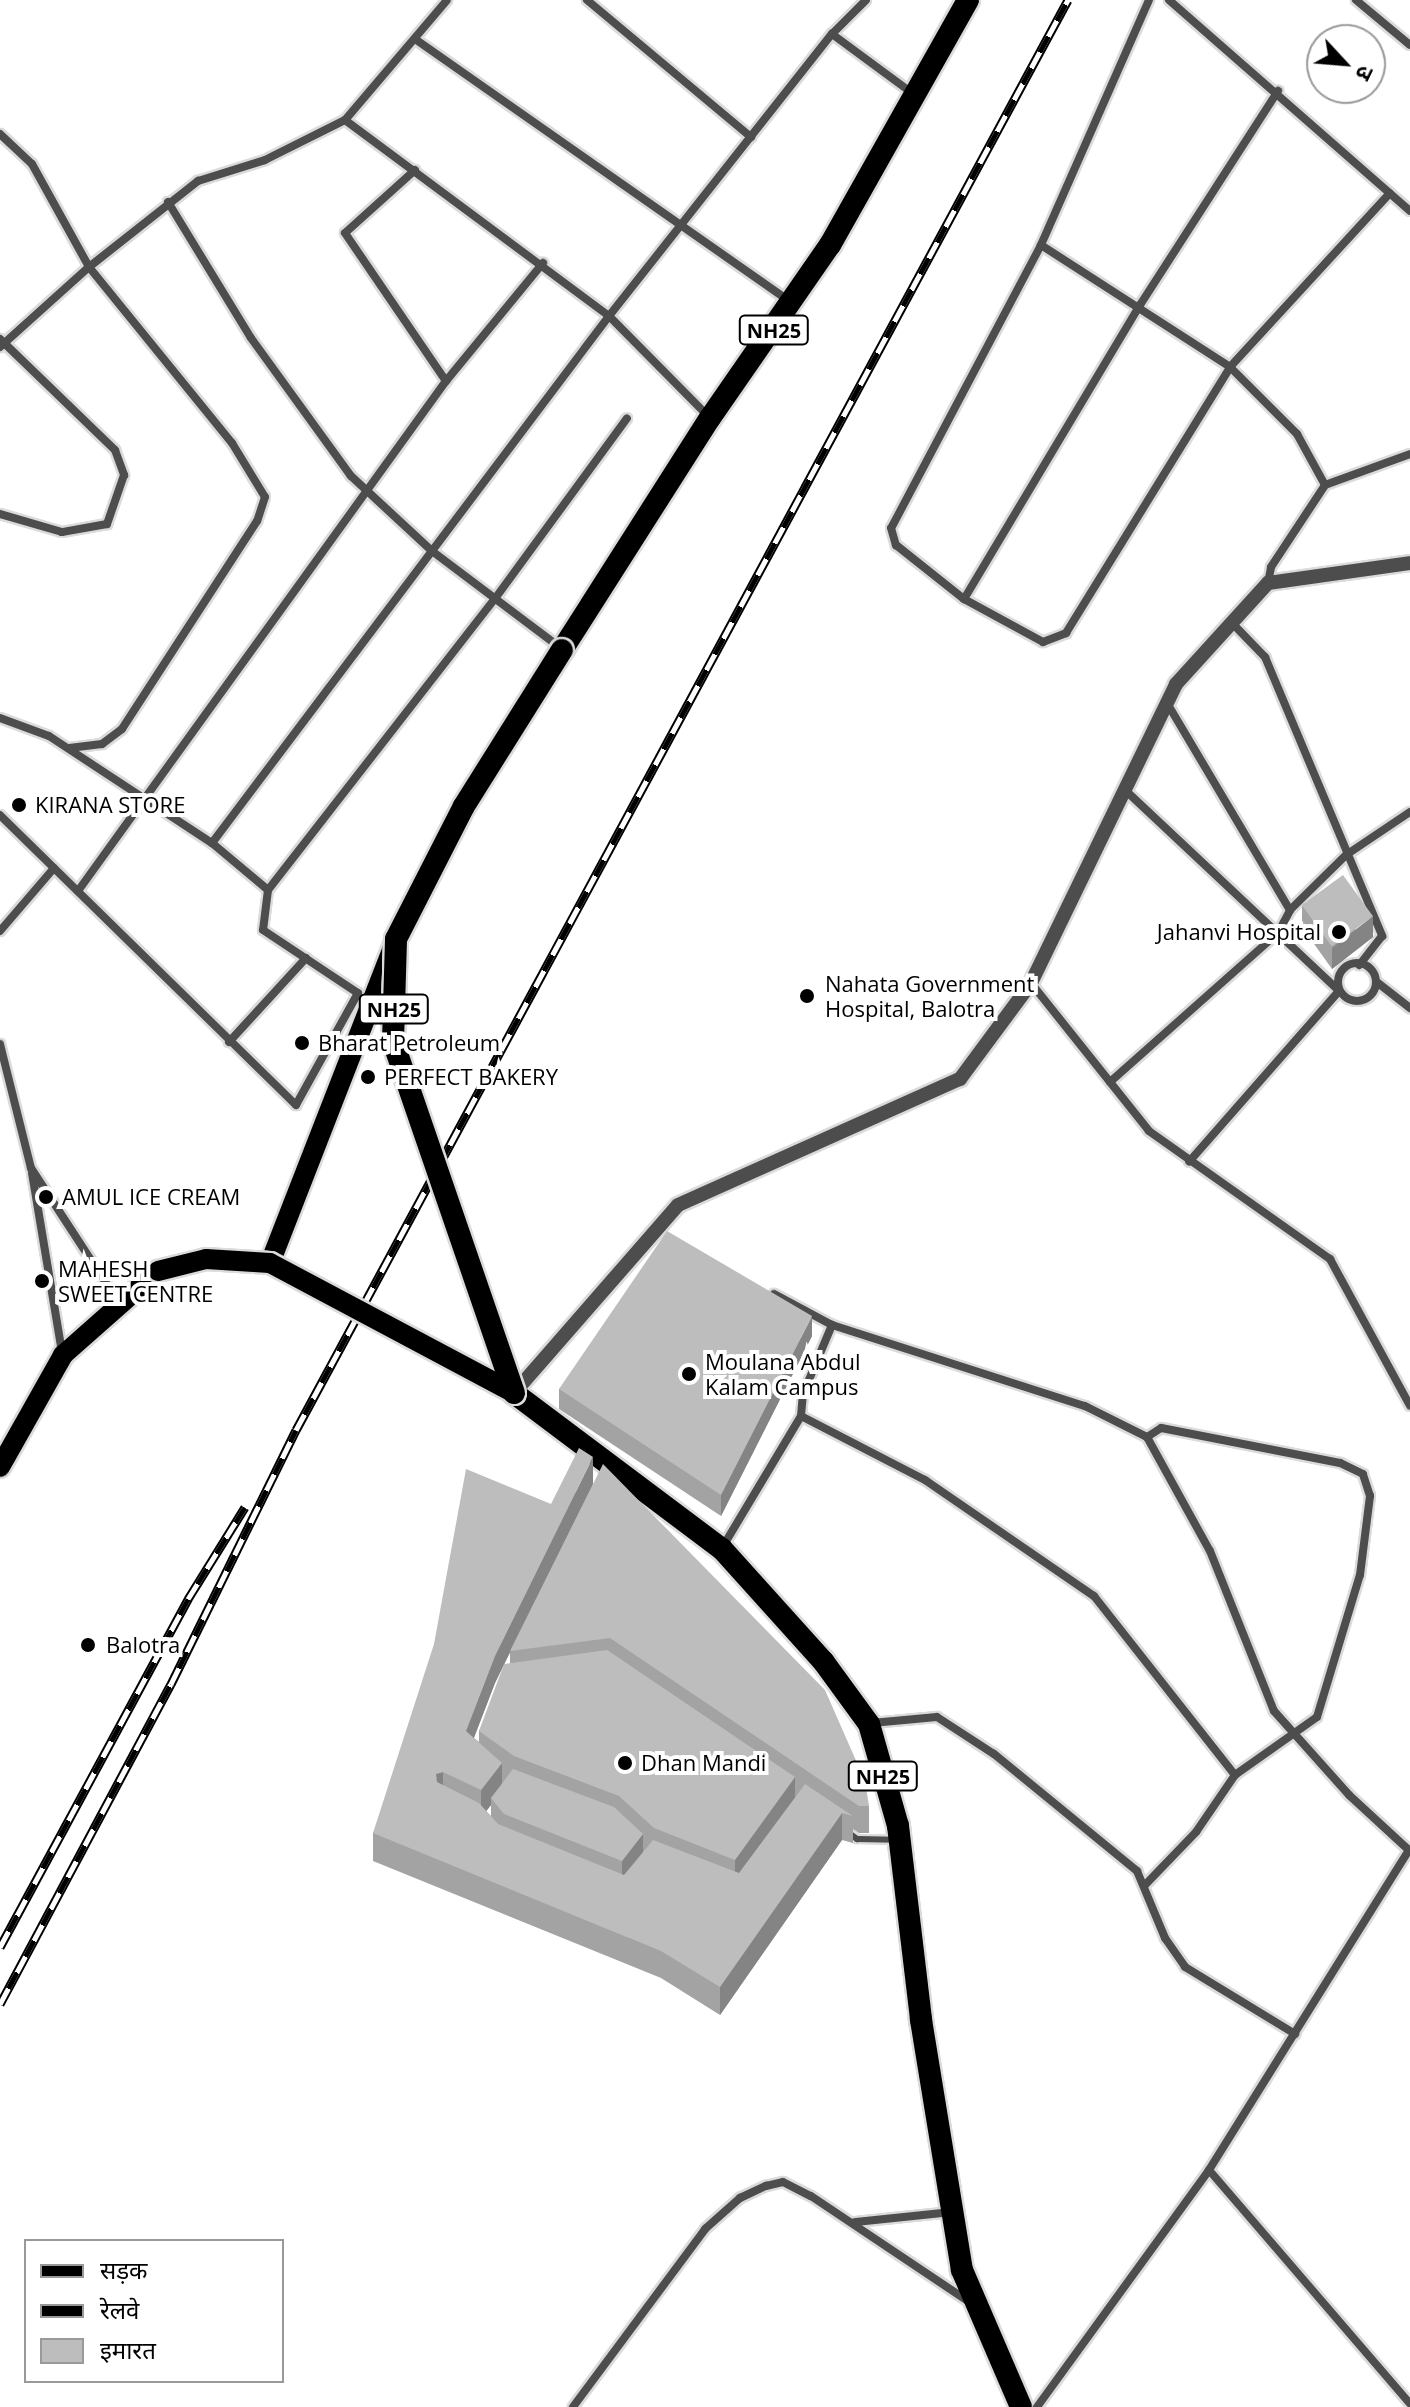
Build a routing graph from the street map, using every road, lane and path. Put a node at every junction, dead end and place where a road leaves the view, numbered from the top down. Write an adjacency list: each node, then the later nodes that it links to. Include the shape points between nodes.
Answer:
1 (447, 0): 9 (street)
2 (587, 0): 15 (street)
3 (866, 0): 8 (street)
4 (1149, 0): 21 (street)
5 (1169, 0): 11 (street)
6 (1356, 0): 10 (street)
7 (964, 2): 12 (highway, NH25)
8 (832, 34): 12 (street); 15 (street)
9 (415, 39): 13 (street); 20 (street)
10 (1410, 45)
11 (1278, 91): 17 (street); 25 (street)
12 (917, 97): 24 (highway, NH25)
13 (345, 120): 16 (street); 18 (street, via 265,160 198,181)
14 (0, 134): 23 (street, via 32,164)
15 (751, 137): 20 (street)
16 (415, 170): 22 (street); 29 (street, via 345,233)
17 (1390, 193): 19 (street); 28 (street)
18 (168, 202): 23 (street); 34 (street, via 251,338)
19 (1410, 211)
20 (682, 223): 24 (street); 26 (street)
21 (1041, 245): 25 (street); 39 (street, via 891,528 896,545)
22 (543, 263): 26 (street); 29 (street)
23 (89, 267): 27 (street); 45 (street, via 232,443 265,497 257,521 122,729 102,744)
24 (793, 304): 31 (highway, NH25)
25 (1140, 305): 28 (street); 39 (street)
26 (609, 316): 31 (street); 36 (street)
27 (1, 343): 35 (street, via 115,450 124,475 107,524 62,532)
28 (1230, 367): 33 (street, via 1297,434); 39 (street, via 1066,633 1043,642)
29 (446, 381): 34 (street)
30 (627, 418): 40 (street)
31 (710, 418): 42 (highway, NH25)
32 (1410, 454): 33 (street)
33 (1325, 485): 38 (street, via 1271,567)
34 (367, 491): 36 (street); 47 (street)
35 (0, 514)
36 (432, 551): 40 (street); 50 (street)
37 (1410, 563): 38 (street)
38 (1268, 583): 41 (street)
39 (964, 599)
40 (494, 600): 42 (street); 53 (street)
41 (1234, 625): 43 (street, via 1176,684); 51 (street, via 1265,657)
42 (562, 650): 58 (highway, NH25, bridge, via 464,806)
43 (1167, 702): 46 (street); 55 (street)
44 (0, 718): 45 (street)
45 (68, 748): 47 (street)
46 (1124, 789): 57 (street); 61 (street)
47 (147, 798): 50 (street); 54 (street)
48 (1410, 812): 51 (street)
49 (0, 815): 52 (street)
50 (212, 843): 53 (street)
51 (1346, 855): 55 (street); 60 (street, via 1382,936)
52 (54, 868): 54 (street); 56 (street)
53 (268, 890): 59 (street, via 263,930)
54 (78, 891): 65 (street)
55 (1290, 910): 57 (street)
56 (0, 931)
57 (1278, 933): 63 (street); 67 (street)
58 (396, 939): 72 (main road, bridge); 77 (highway, NH25, bridge, via 393,1041)
59 (306, 958): 65 (street); 65 (street, via 358,993 296,1105)
60 (1359, 965): 62 (street, via 1375,973); 63 (street, via 1336,976)
61 (1031, 983): 67 (street); 70 (street, via 960,1079 678,1205)
62 (1378, 983): 63 (street, via 1372,996 1350,997); 64 (street)
63 (1339, 991): 68 (street)
64 (1410, 1008)
65 (229, 1042)
66 (0, 1044): 69 (street)
67 (1110, 1082): 68 (street, via 1149,1131)
68 (1189, 1162): 78 (street, via 1330,1259)
69 (31, 1168): 74 (street); 76 (street)
70 (653, 1230): 71 (street); 77 (street)
71 (666, 1237)
72 (270, 1263): 74 (main road, bridge, via 206,1259 158,1271); 77 (main road, bridge)
73 (763, 1288): 75 (street)
74 (119, 1303): 76 (main road)
75 (832, 1325): 79 (street, via 803,1394); 80 (street, via 1085,1406)
76 (63, 1355): 81 (main road)
77 (514, 1393): 82 (highway, NH25)
78 (1410, 1406)
79 (801, 1416): 82 (street); 85 (street, via 925,1480 1094,1596)
80 (1147, 1437): 84 (street, via 1210,1551 1274,1711); 84 (street, via 1161,1428 1340,1463 1363,1474 1370,1496 1360,1575 1317,1717)
81 (0, 1467)
82 (722, 1549): 83 (highway, NH25, via 823,1661)
83 (869, 1724): 87 (highway, NH25); 89 (street, via 937,1717 994,1754 1137,1871)
84 (1293, 1731): 85 (street); 88 (street, via 1349,1795)
85 (1235, 1775): 89 (street, via 1196,1832)
86 (836, 1825): 87 (lane, via 857,1839)
87 (899, 1840): 92 (highway, NH25)
88 (1409, 1851): 90 (street)
89 (1145, 1885): 90 (street, via 1165,1938 1185,1967)
90 (1295, 2034): 91 (street)
91 (1209, 2170): 95 (street); 98 (street)
92 (952, 2212): 93 (street); 94 (highway, NH25, via 962,2270)
93 (855, 2222): 94 (street); 96 (street, via 783,2182 740,2198 705,2229)
94 (978, 2309): 97 (highway, NH25)
95 (1410, 2404)
96 (573, 2407)
97 (1021, 2407)
98 (1037, 2407)

